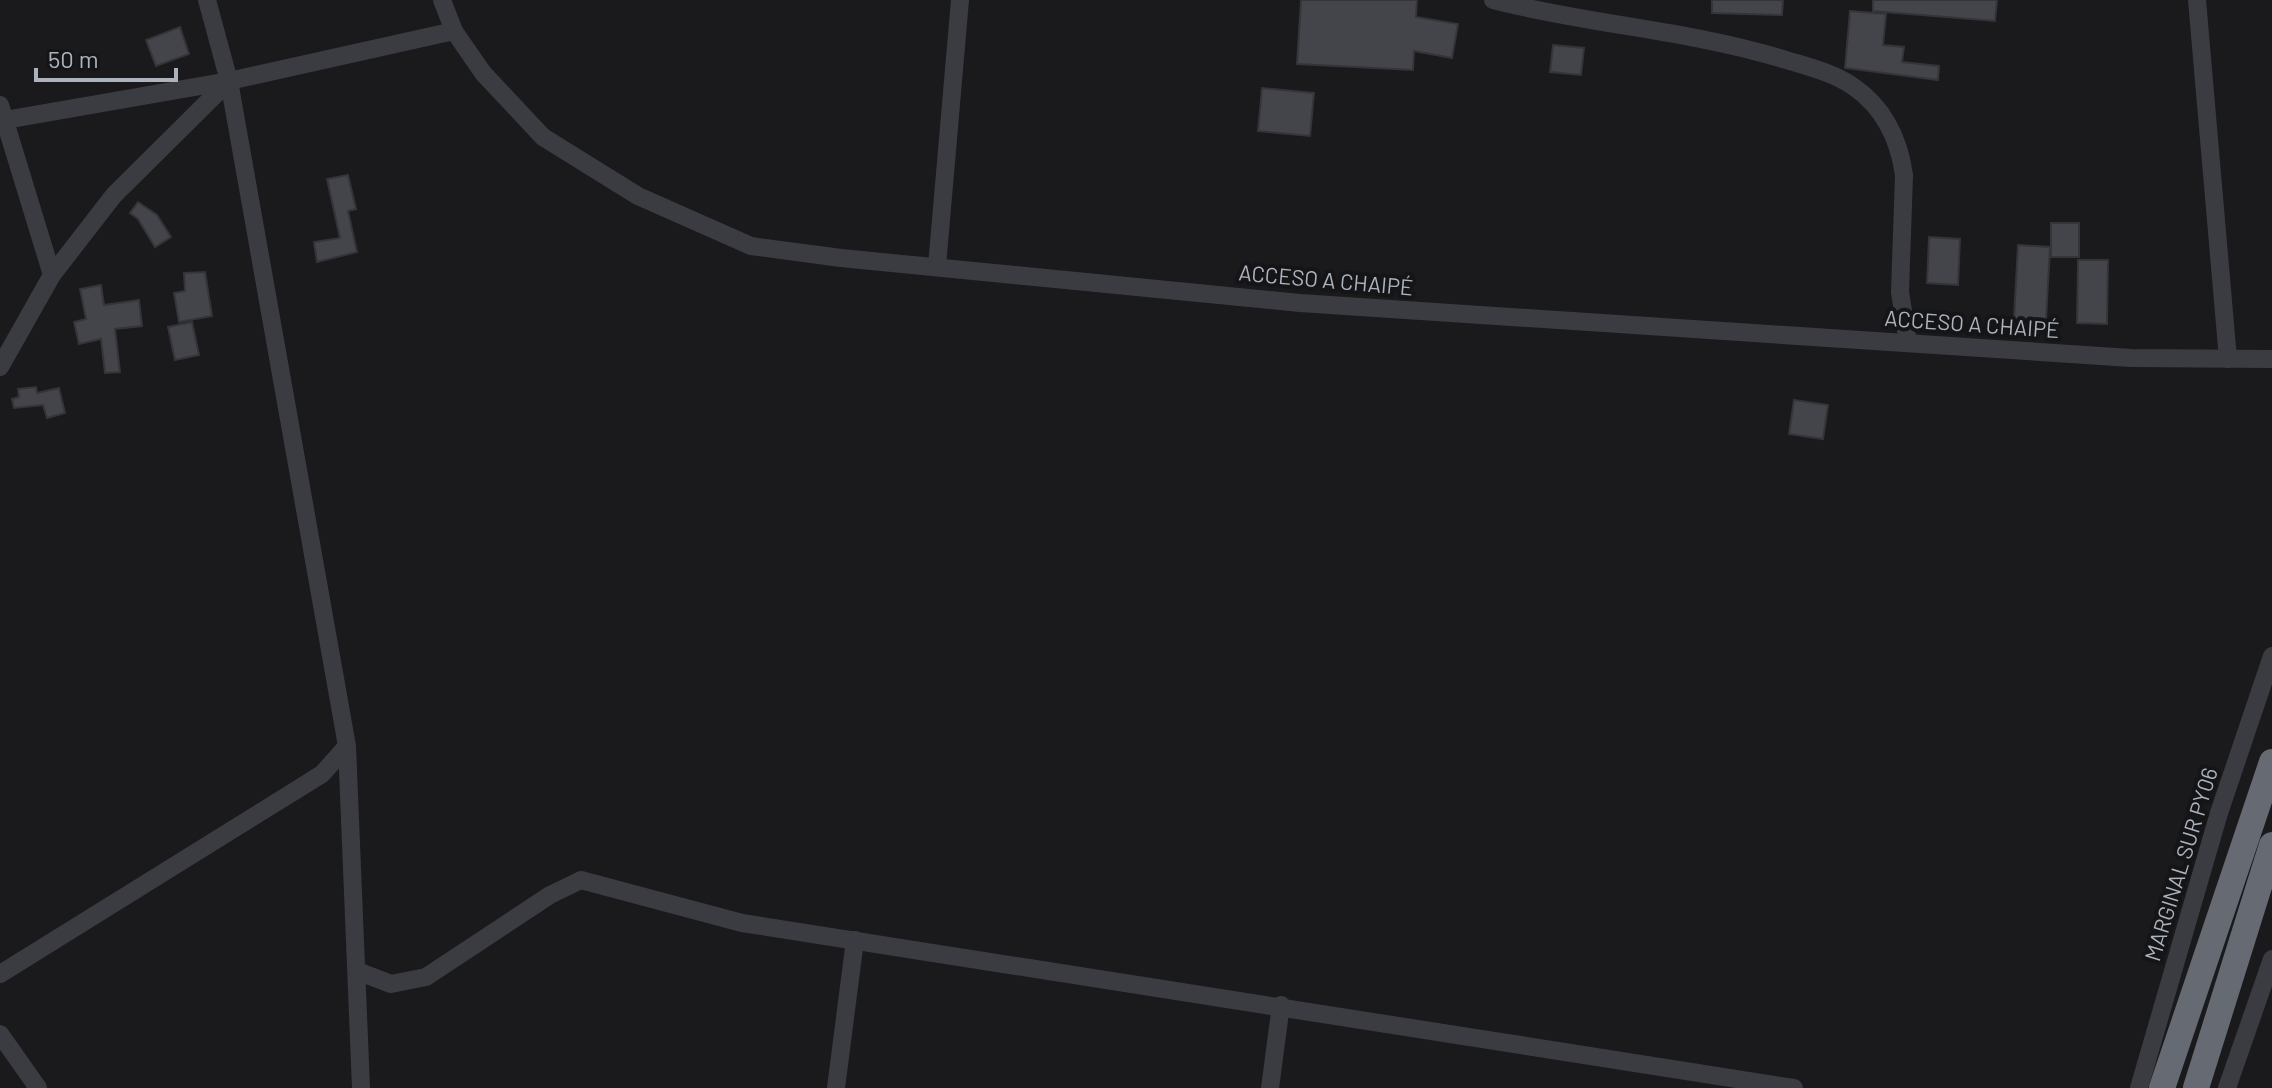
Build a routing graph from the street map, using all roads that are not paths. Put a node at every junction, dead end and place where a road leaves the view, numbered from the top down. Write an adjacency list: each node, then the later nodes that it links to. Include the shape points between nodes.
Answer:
1 (207, 0): 7 (street)
2 (442, 0): 6 (street, ACCESO A CHAIPÉ)
3 (960, 0): 9 (street)
4 (1493, 0): 11 (street, via 1744,48 1825,72 1866,97 1887,123 1901,157 1900,292)
5 (2197, 0): 12 (street)
6 (454, 31): 7 (street); 9 (street, ACCESO A CHAIPÉ, via 483,73 543,137 638,196 751,246)
7 (229, 81): 8 (street); 10 (street, via 114,195); 16 (street)
8 (1, 116): 10 (street)
9 (937, 266): 11 (street, ACCESO A CHAIPÉ, via 1300,303)
10 (52, 275): 14 (street)
11 (1908, 343): 12 (street, ACCESO A CHAIPÉ)
12 (2228, 359): 13 (street, ACCESO A CHAIPÉ)
13 (2272, 359)
14 (0, 367)
15 (2272, 656): 31 (street, MARGINAL SUR PY06, via 2215,827)
16 (347, 746): 21 (street); 22 (street, via 322,774)
17 (2272, 762): 32 (highway)
18 (2272, 845): 33 (highway)
19 (855, 940): 21 (street, via 742,923 581,880 426,977 391,984); 23 (street); 28 (street)
20 (2272, 959): 34 (street)
21 (357, 971): 27 (street)
22 (0, 974)
23 (1281, 1005): 25 (street); 29 (street)
24 (0, 1034): 26 (street)
25 (1708, 1081): 30 (street)
26 (38, 1088)
27 (361, 1088)
28 (836, 1088)
29 (1270, 1088)
30 (1794, 1088)
31 (2139, 1088)
32 (2162, 1088)
33 (2196, 1088)
34 (2227, 1088)

